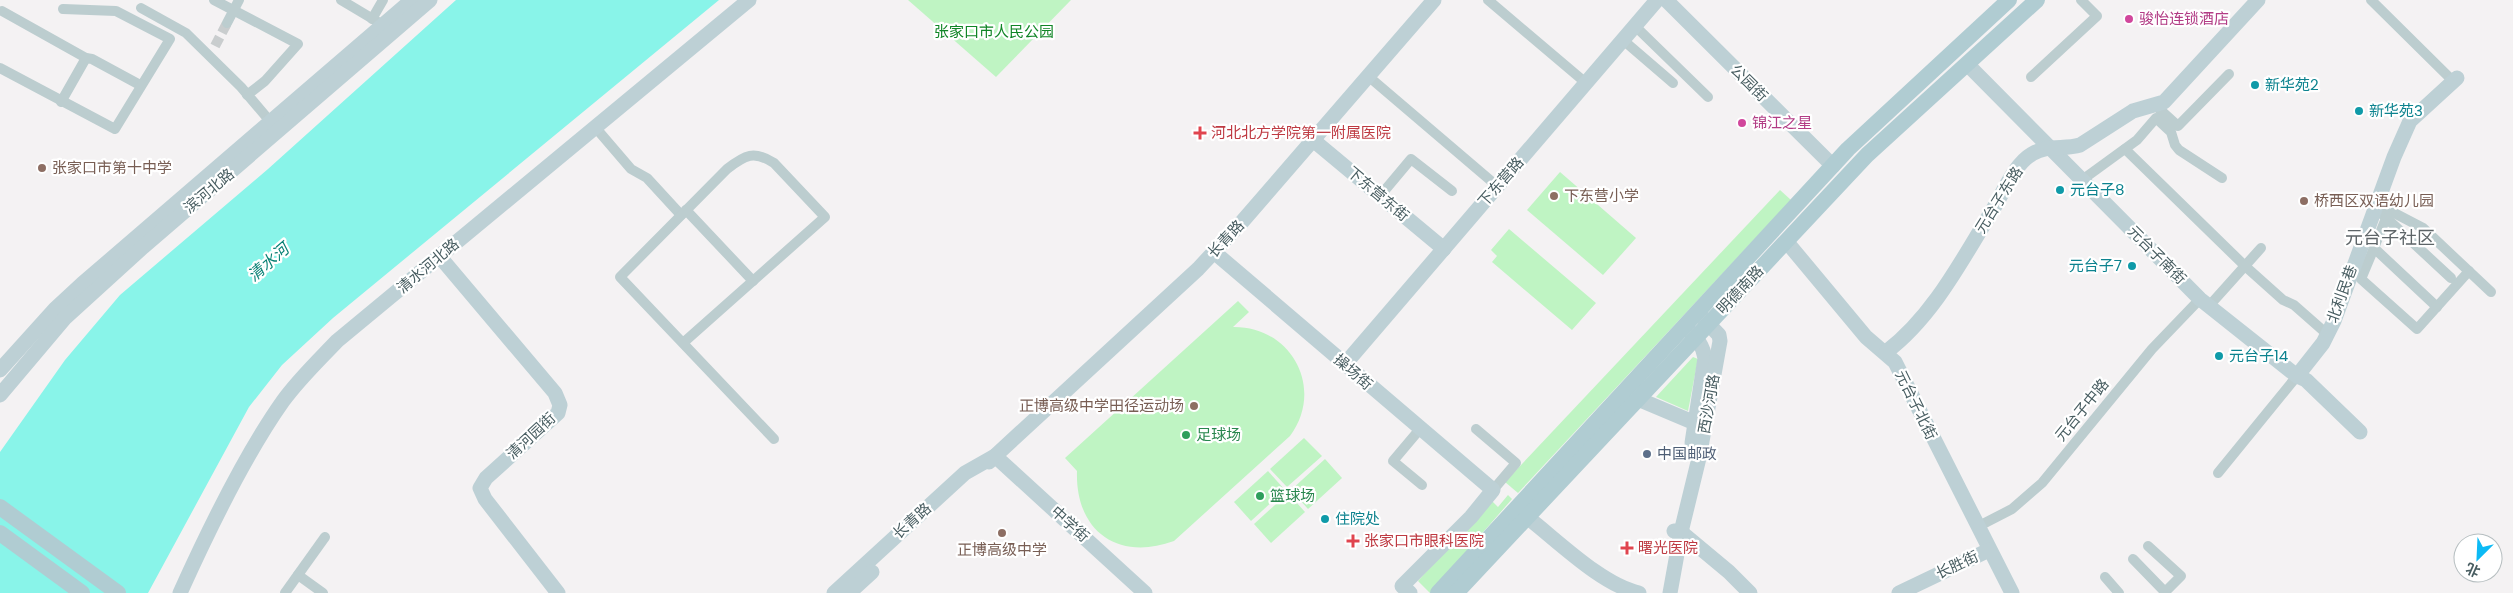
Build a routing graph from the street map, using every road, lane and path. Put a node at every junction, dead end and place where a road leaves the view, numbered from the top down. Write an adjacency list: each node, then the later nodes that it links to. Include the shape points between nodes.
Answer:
1 (214, 0): 20 (street)
2 (239, 0): 20 (street)
3 (341, 0): 22 (street)
4 (382, 0): 22 (street)
5 (412, 0): 22 (street, 滨河北路)
6 (430, 0): 22 (street, 滨河北路)
7 (749, 0): 42 (street, 清水河北路)
8 (1434, 0): 31 (street, 长青路)
9 (1488, 0): 34 (street)
10 (1658, 0): 23 (street, 下东营路)
11 (1666, 0): 46 (street, 公园街)
12 (2009, 0): 46 (main road, 明德南路)
13 (2037, 0): 28 (main road, 明德南路)
14 (2081, 0): 32 (street, via 2096,16)
15 (2258, 0): 40 (street, 元台子东路, via 2170,97)
16 (2371, 0): 33 (street)
17 (141, 8): 26 (street, via 186,33)
18 (64, 9): 36 (street, via 116,11 170,39 148,78)
19 (2, 10): 27 (street)
20 (233, 10): 21 (street); 37 (street, via 298,44)
21 (227, 23)
22 (382, 26): 41 (street, 滨河北路)
23 (1635, 26): 24 (street, 下东营路); 38 (street)
24 (1623, 40): 34 (street, 下东营路); 35 (street)
25 (215, 46): 26 (street)
26 (210, 56): 37 (street)
27 (86, 58): 36 (street); 39 (street)
28 (1966, 64): 44 (street, 元台子南街); 54 (main road, 明德南路, via 1867,155)
29 (0, 68): 39 (street)
30 (2228, 74): 40 (street, via 2178,126)
31 (1368, 76): 43 (street, 长青路); 49 (street)
32 (2031, 78)
33 (2455, 79): 52 (street, 北利民巷, via 2410,121)
34 (1586, 83): 49 (street, 下东营路)
35 (1673, 83)
36 (140, 85): 39 (street, via 115,129)
37 (248, 95): 41 (street)
38 (1708, 97)
39 (61, 102)
40 (2152, 111): 44 (street, 元台子东路, via 2133,111 2080,145); 45 (street, via 2137,140); 47 (street, via 2171,132 2179,150)
41 (275, 127): 75 (street, 滨河北路, via 82,284); 77 (street, 滨河北路, via 65,318)
42 (595, 127): 53 (street, via 631,169 647,178); 59 (street, 清水河北路)
43 (1312, 140): 51 (street, 下东营东街); 58 (street, 长青路)
44 (2050, 146): 48 (street, 元台子南街); 73 (street, 元台子东路, via 2035,152 2022,163 1927,310)
45 (2125, 149): 48 (street); 60 (street)
46 (1832, 166): 67 (main road, 明德南路)
47 (2222, 178)
48 (2082, 180): 65 (street, 元台子南街)
49 (1498, 186): 57 (street, 下东营路)
50 (1452, 191): 51 (street, via 1411,159)
51 (1380, 196): 57 (street, 下东营东街)
52 (2379, 210): 56 (street); 61 (street, via 2422,228); 62 (street); 70 (street, 北利民巷)
53 (684, 213): 63 (street); 63 (street, via 727,169 748,156 758,154 774,163 825,217); 72 (street, via 620,277)
54 (1786, 241): 68 (main road, 明德南路); 73 (street, 元台子北街, via 1866,337)
55 (2261, 248): 60 (street, 元台子中路)
56 (2374, 248): 66 (street); 66 (street, via 2361,279 2417,329)
57 (1444, 249): 74 (street, 下东营路)
58 (1214, 252): 74 (street, 操场街); 84 (street, 长青路)
59 (440, 257): 102 (street, 清水河北路, via 337,341 305,373 244,464); 105 (street, 清河园街, via 555,393 560,405 558,413 486,478 480,488 484,499)
60 (2244, 266): 65 (street, 元台子中路); 70 (street)
61 (2469, 271): 64 (street); 66 (street)
62 (2451, 278)
63 (753, 280): 72 (street)
64 (2491, 292)
65 (2205, 302): 76 (street, 元台子南街); 90 (street, 元台子中路, via 2152,349 2042,483 2012,509)
66 (2436, 307)
67 (1696, 311): 68 (street, 西沙河路); 69 (main road, 明德南路)
68 (1710, 323): 71 (main road, 明德南路); 91 (street, 西沙河路, via 1720,341 1699,458)
69 (1684, 325): 71 (street, 西沙河路); 110 (main road, 明德南路)
70 (2327, 334): 76 (street, 北利民巷)
71 (1696, 337): 78 (main road, 明德南路); 79 (street, 西沙河路, via 1704,348 1705,358)
72 (683, 343): 83 (street)
73 (1886, 352): 90 (street, 元台子北街, via 1895,362)
74 (1345, 364): 80 (street, 操场街)
75 (0, 370)
76 (2297, 376): 82 (street, 元台子南街, via 2306,380); 85 (street, 北利民巷)
77 (0, 395)
78 (1638, 399): 79 (street); 89 (main road, 明德南路)
79 (1695, 423): 91 (street, 西沙河路)
80 (1420, 429): 86 (street, via 1393,461); 87 (street, 操场街)
81 (1476, 429): 87 (street, via 1516,463)
82 (2360, 432)
83 (774, 438)
84 (995, 456): 106 (street, 长青路, via 965,473); 107 (street, 长青路); 108 (street, 中学街)
85 (2218, 473)
86 (1422, 485)
87 (1493, 490): 109 (street, via 1402,586)
88 (0, 507): 101 (main road)
89 (1527, 517): 111 (main road, 明德南路); 112 (street, via 1610,581)
90 (1977, 527): 95 (street, 元台子北街)
91 (1677, 532): 113 (street, 西沙河路); 114 (street, 西沙河路); 115 (street)
92 (0, 533): 100 (main road)
93 (325, 537): 97 (street)
94 (2148, 546): 99 (street, via 2180,576)
95 (1989, 550): 116 (street, 长胜街); 117 (street, 元台子北街)
96 (2133, 559): 99 (street)
97 (298, 575): 103 (street); 104 (street)
98 (2105, 577): 118 (street)
99 (2165, 592)
100 (82, 593)
101 (118, 593)
102 (180, 593)
103 (285, 593)
104 (323, 593)
105 (558, 593)
106 (834, 593)
107 (849, 593)
108 (1145, 593)
109 (1410, 593)
110 (1438, 593)
111 (1456, 593)
112 (1639, 593)
113 (1662, 593)
114 (1670, 593)
115 (1750, 593)
116 (1899, 593)
117 (2012, 593)
118 (2119, 593)

